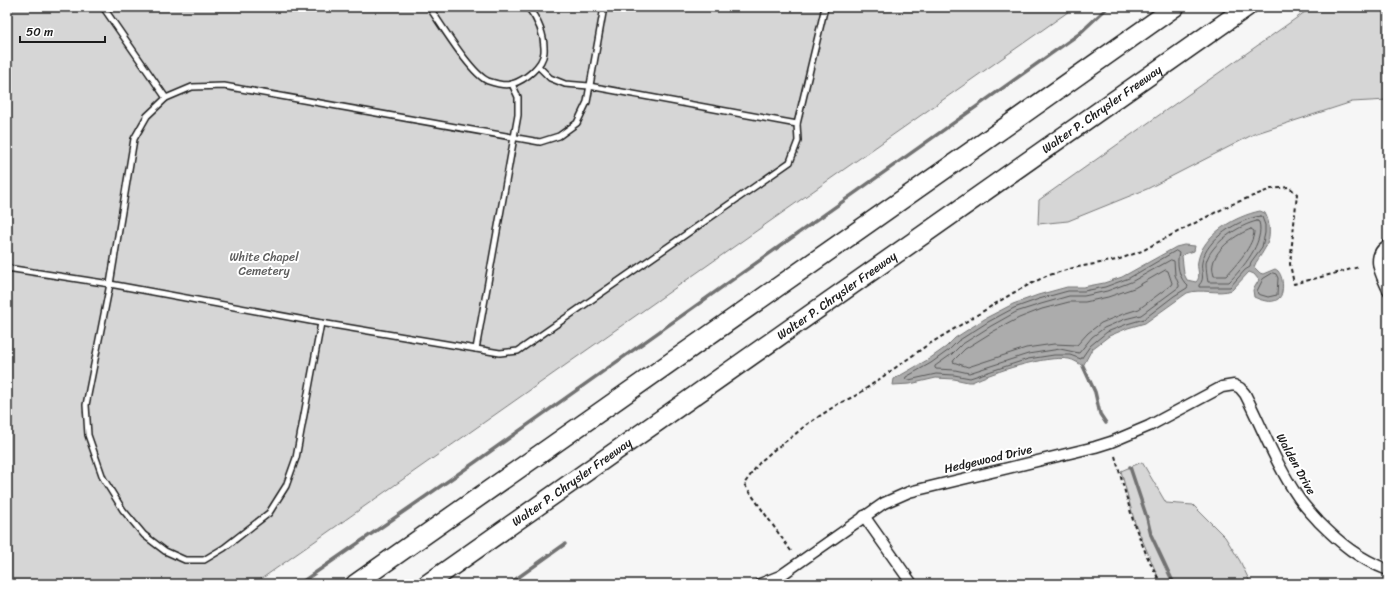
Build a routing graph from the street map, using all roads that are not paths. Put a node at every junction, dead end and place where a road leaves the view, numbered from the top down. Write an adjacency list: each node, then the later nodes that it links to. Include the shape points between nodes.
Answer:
1 (103, 7): 11 (lane)
2 (429, 7): 9 (lane, via 474,71 488,80)
3 (528, 7): 8 (lane, via 536,18 542,34 544,54)
4 (604, 7): 10 (lane)
5 (825, 7): 12 (lane)
6 (1175, 7): 23 (highway)
7 (1247, 7): 24 (highway, Walter P. Chrysler Freeway)
8 (538, 66): 9 (lane); 10 (lane, via 550,78 565,84)
9 (512, 84): 13 (lane, via 518,97)
10 (589, 86): 12 (lane); 13 (lane, via 587,102 577,123 559,136 540,142)
11 (166, 98): 13 (lane, via 192,87 224,86); 16 (lane, via 147,116 134,139)
12 (797, 124): 19 (lane, via 798,140 790,162 518,351 500,353)
13 (514, 138): 19 (lane)
14 (1388, 245): 17 (street, via 1378,255)
15 (7, 268): 16 (lane)
16 (110, 284): 18 (lane); 18 (lane, via 86,405 88,435 103,478 123,510 144,534 165,551 185,560 204,560 224,548 269,513 286,486 296,458)
17 (1387, 287)
18 (321, 323): 19 (lane)
19 (476, 349)
20 (1234, 385): 21 (street, Hedgewood Drive, via 1222,387 1149,426 1095,448 908,492); 22 (street, Walden Drive, via 1245,394 1288,482 1305,507 1352,552 1369,563)
21 (864, 516): 25 (street, Hedgewood Drive, via 780,576); 26 (street)
22 (1388, 570)
23 (355, 584)
24 (426, 584)
25 (760, 584)
26 (912, 584)

